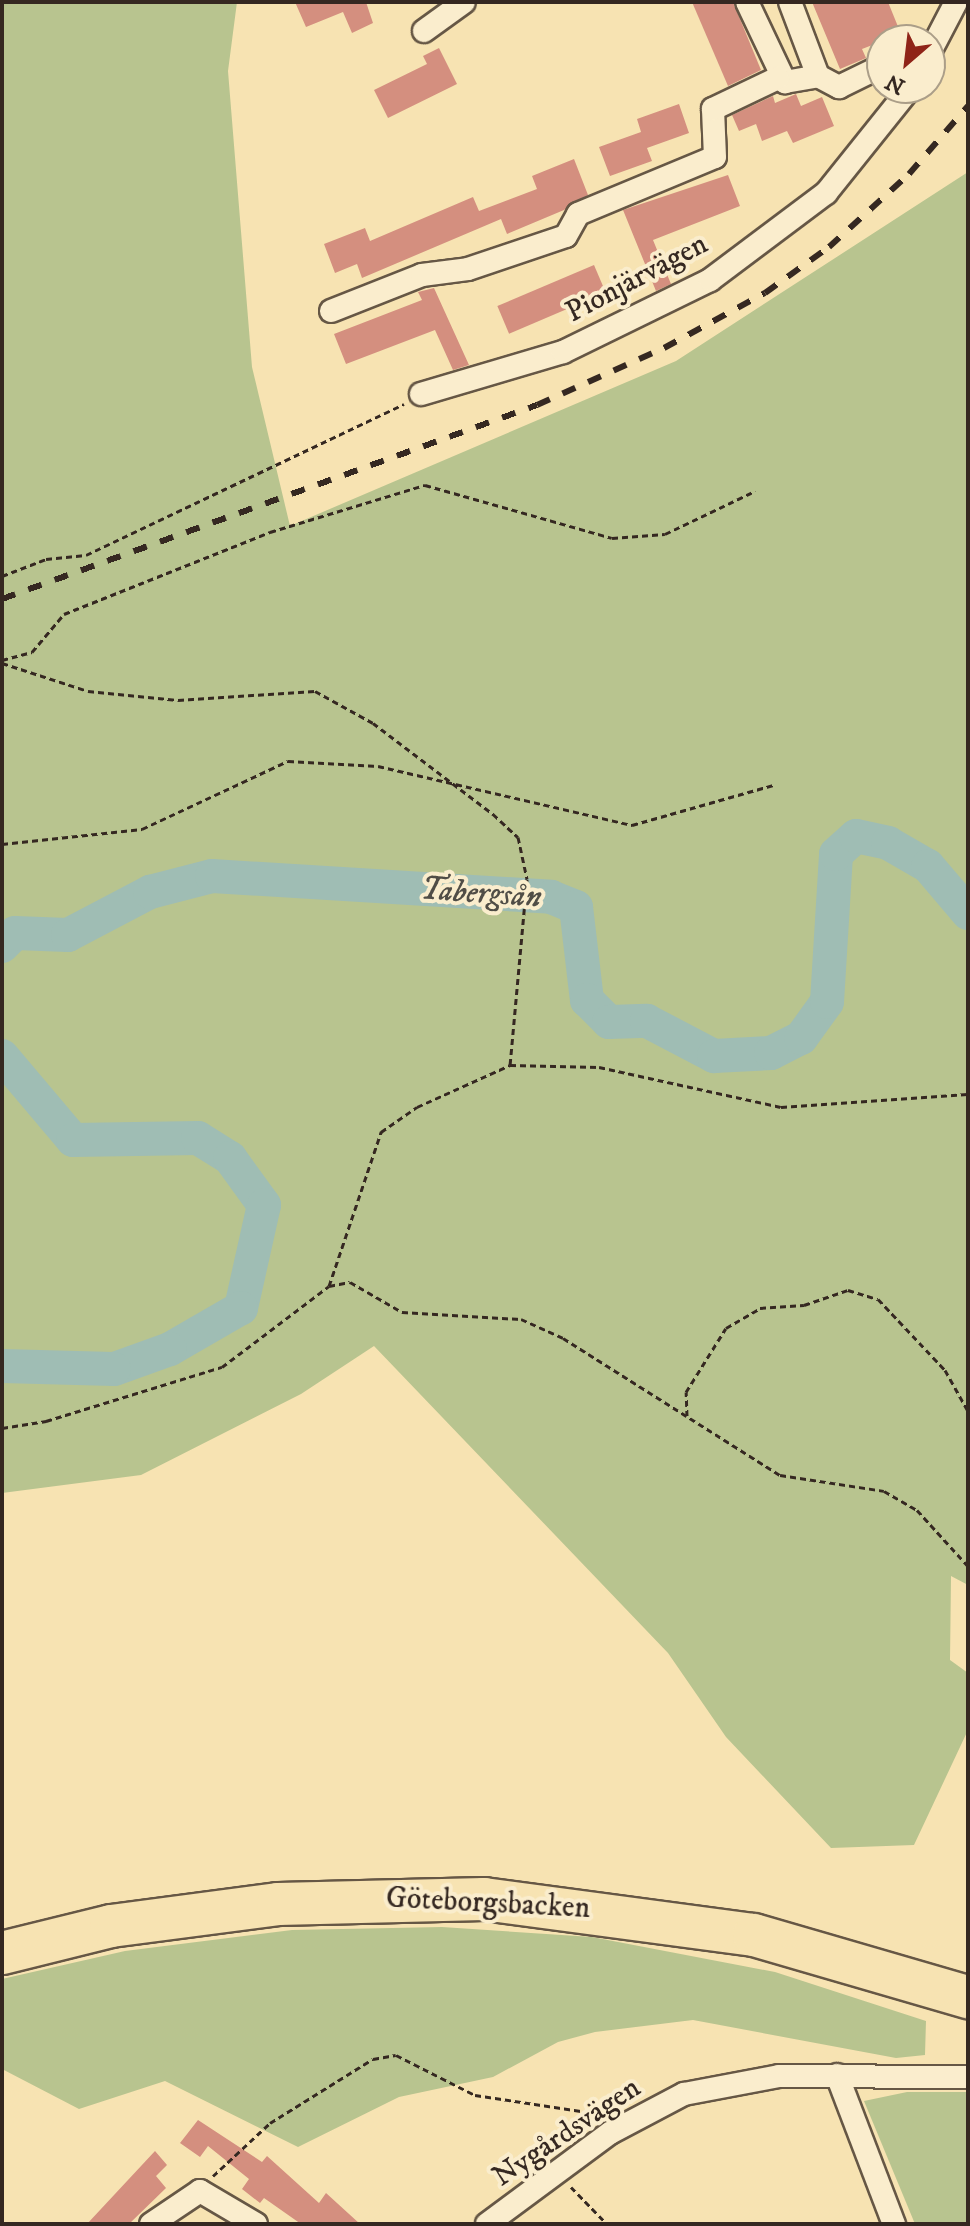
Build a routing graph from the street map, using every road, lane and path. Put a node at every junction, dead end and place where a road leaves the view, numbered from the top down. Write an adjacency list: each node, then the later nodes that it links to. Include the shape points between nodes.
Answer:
1 (464, 2): 6 (street)
2 (790, 2): 8 (street)
3 (956, 2): 5 (street)
4 (749, 3): 9 (street)
5 (945, 24)
6 (424, 31)
7 (866, 74): 8 (street, via 839,87)
8 (818, 76): 9 (street)
9 (778, 78): 11 (street, via 713,109 715,157 578,214 566,236 468,269 422,275)
10 (897, 104): 12 (street, Pionjärvägen, via 826,193 710,280 563,352)
11 (331, 311)
12 (421, 394): 14 (path, via 356,432 86,555 46,559)
13 (755, 491): 15 (path, via 665,534 612,538 425,485 270,532 64,614 32,652)
14 (2, 576)
15 (2, 662): 17 (path, via 88,691 178,700 315,691 373,723)
16 (773, 785): 17 (path, via 632,825)
17 (459, 786): 18 (path, via 378,766 288,761 142,829); 19 (path, via 518,837 527,879)
18 (2, 844)
19 (510, 1065): 20 (path, via 599,1067 781,1107); 21 (path, via 417,1107 381,1132)
20 (968, 1094)
21 (329, 1286): 23 (path, via 350,1282 402,1312 521,1319); 24 (path, via 222,1367 46,1421)
22 (968, 1411): 23 (path, via 945,1370 878,1299 848,1290 804,1305 760,1308 726,1328 686,1392)
23 (687, 1416): 25 (path, via 780,1475 884,1491 917,1510)
24 (2, 1428)
25 (968, 1566)
26 (2, 1929): 28 (highway, Göteborgsbacken, via 202,1890 468,1877 758,1914)
27 (2, 1953): 29 (highway, Göteborgsbacken, via 111,1926 278,1904 484,1899 754,1935)
28 (968, 1973)
29 (968, 1997)
30 (837, 2075): 31 (street, Nygårdsvägen); 32 (street, Nygårdsvägen, via 728,2084 684,2094); 40 (street)
31 (968, 2077)
32 (635, 2120): 34 (path, via 475,2095 396,2055 373,2059 270,2123); 38 (street, Nygårdsvägen)
33 (570, 2185): 35 (path)
34 (200, 2191): 36 (street); 37 (street)
35 (601, 2223): 39 (path)
36 (151, 2224)
37 (256, 2224)
38 (487, 2224)
39 (607, 2224)
40 (894, 2224)

